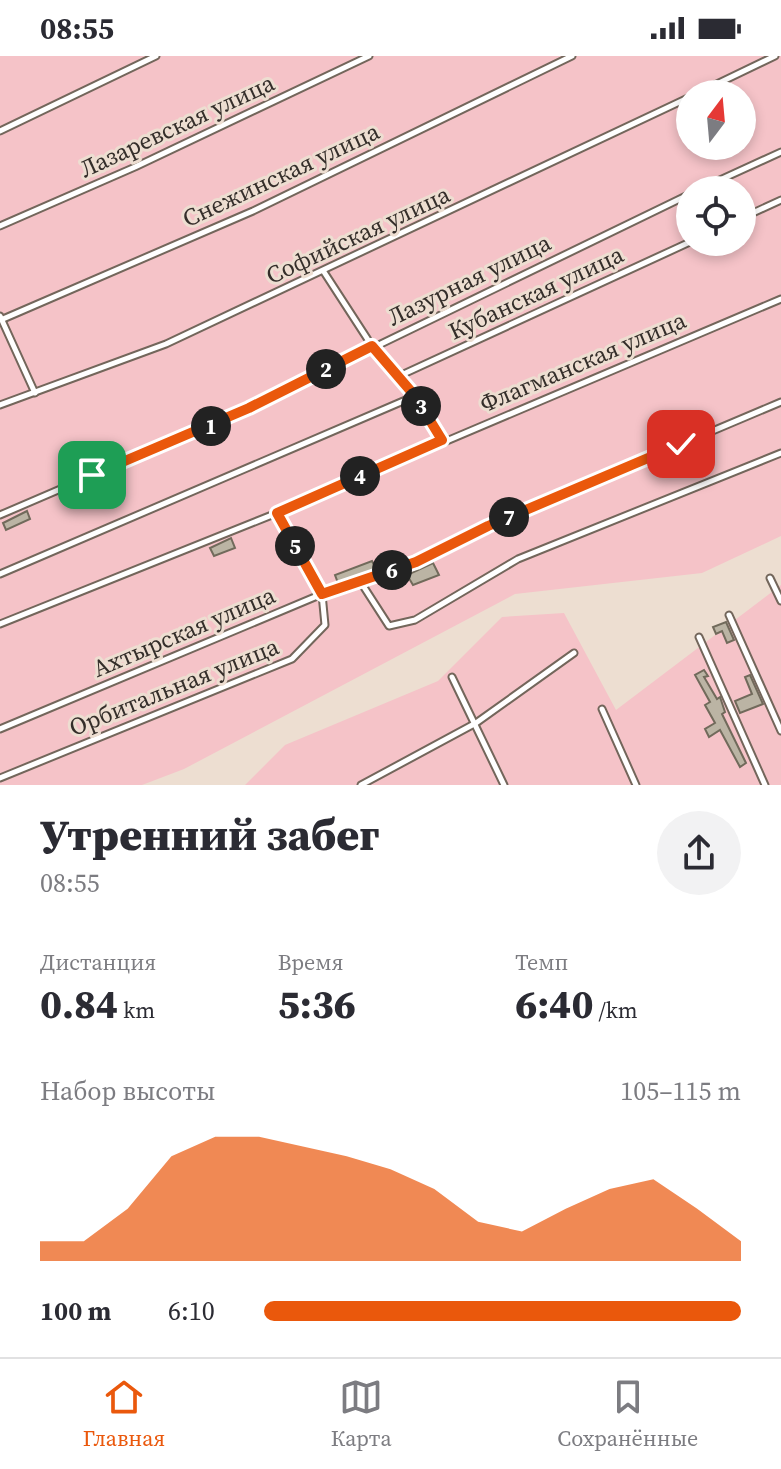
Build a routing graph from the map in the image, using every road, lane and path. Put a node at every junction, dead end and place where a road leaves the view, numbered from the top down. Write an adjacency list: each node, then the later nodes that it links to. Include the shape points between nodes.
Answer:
1 (156, 56): 7 (lane)
2 (369, 56): 13 (lane, Лазаревская улица)
3 (572, 56): 17 (lane, Снежинская улица, via 253,211)
4 (775, 56): 5 (lane)
5 (725, 80)
6 (676, 104): 15 (lane, Софийская улица)
7 (0, 131)
8 (781, 152): 9 (lane)
9 (729, 176)
10 (781, 200): 12 (lane)
11 (676, 201): 18 (lane, Лазурная улица)
12 (756, 212)
13 (0, 226)
14 (676, 248): 19 (lane, Кубанская улица)
15 (324, 272): 18 (lane); 20 (lane, Софийская улица, via 166,344)
16 (781, 299): 24 (lane, Флагманская улица)
17 (1, 318): 20 (lane)
18 (372, 346): 19 (lane); 27 (lane, Лазурная улица, via 192,434)
19 (397, 377): 21 (lane)
20 (35, 393): 23 (lane, Софийская улица)
21 (415, 396): 24 (lane); 28 (lane)
22 (781, 402): 30 (lane, Ахтырская улица, via 488,526 416,562)
23 (0, 405)
24 (442, 440): 26 (lane, Флагманская улица)
25 (781, 453): 30 (lane, via 518,559 415,620 389,626)
26 (277, 513): 31 (lane); 34 (lane, Флагманская улица)
27 (0, 515)
28 (0, 574)
29 (770, 578): 32 (lane)
30 (360, 581): 31 (lane, Ахтырская улица)
31 (322, 594): 40 (lane, Ахтырская улица); 42 (lane, Орбитальная улица, via 325,625 292,659)
32 (781, 601)
33 (729, 615): 41 (lane)
34 (0, 624)
35 (699, 637): 46 (lane)
36 (574, 653): 39 (lane)
37 (452, 677): 39 (lane)
38 (602, 709): 45 (lane)
39 (476, 723): 43 (lane); 44 (lane)
40 (0, 729)
41 (781, 731)
42 (0, 778)
43 (361, 785)
44 (504, 785)
45 (636, 785)
46 (765, 785)

